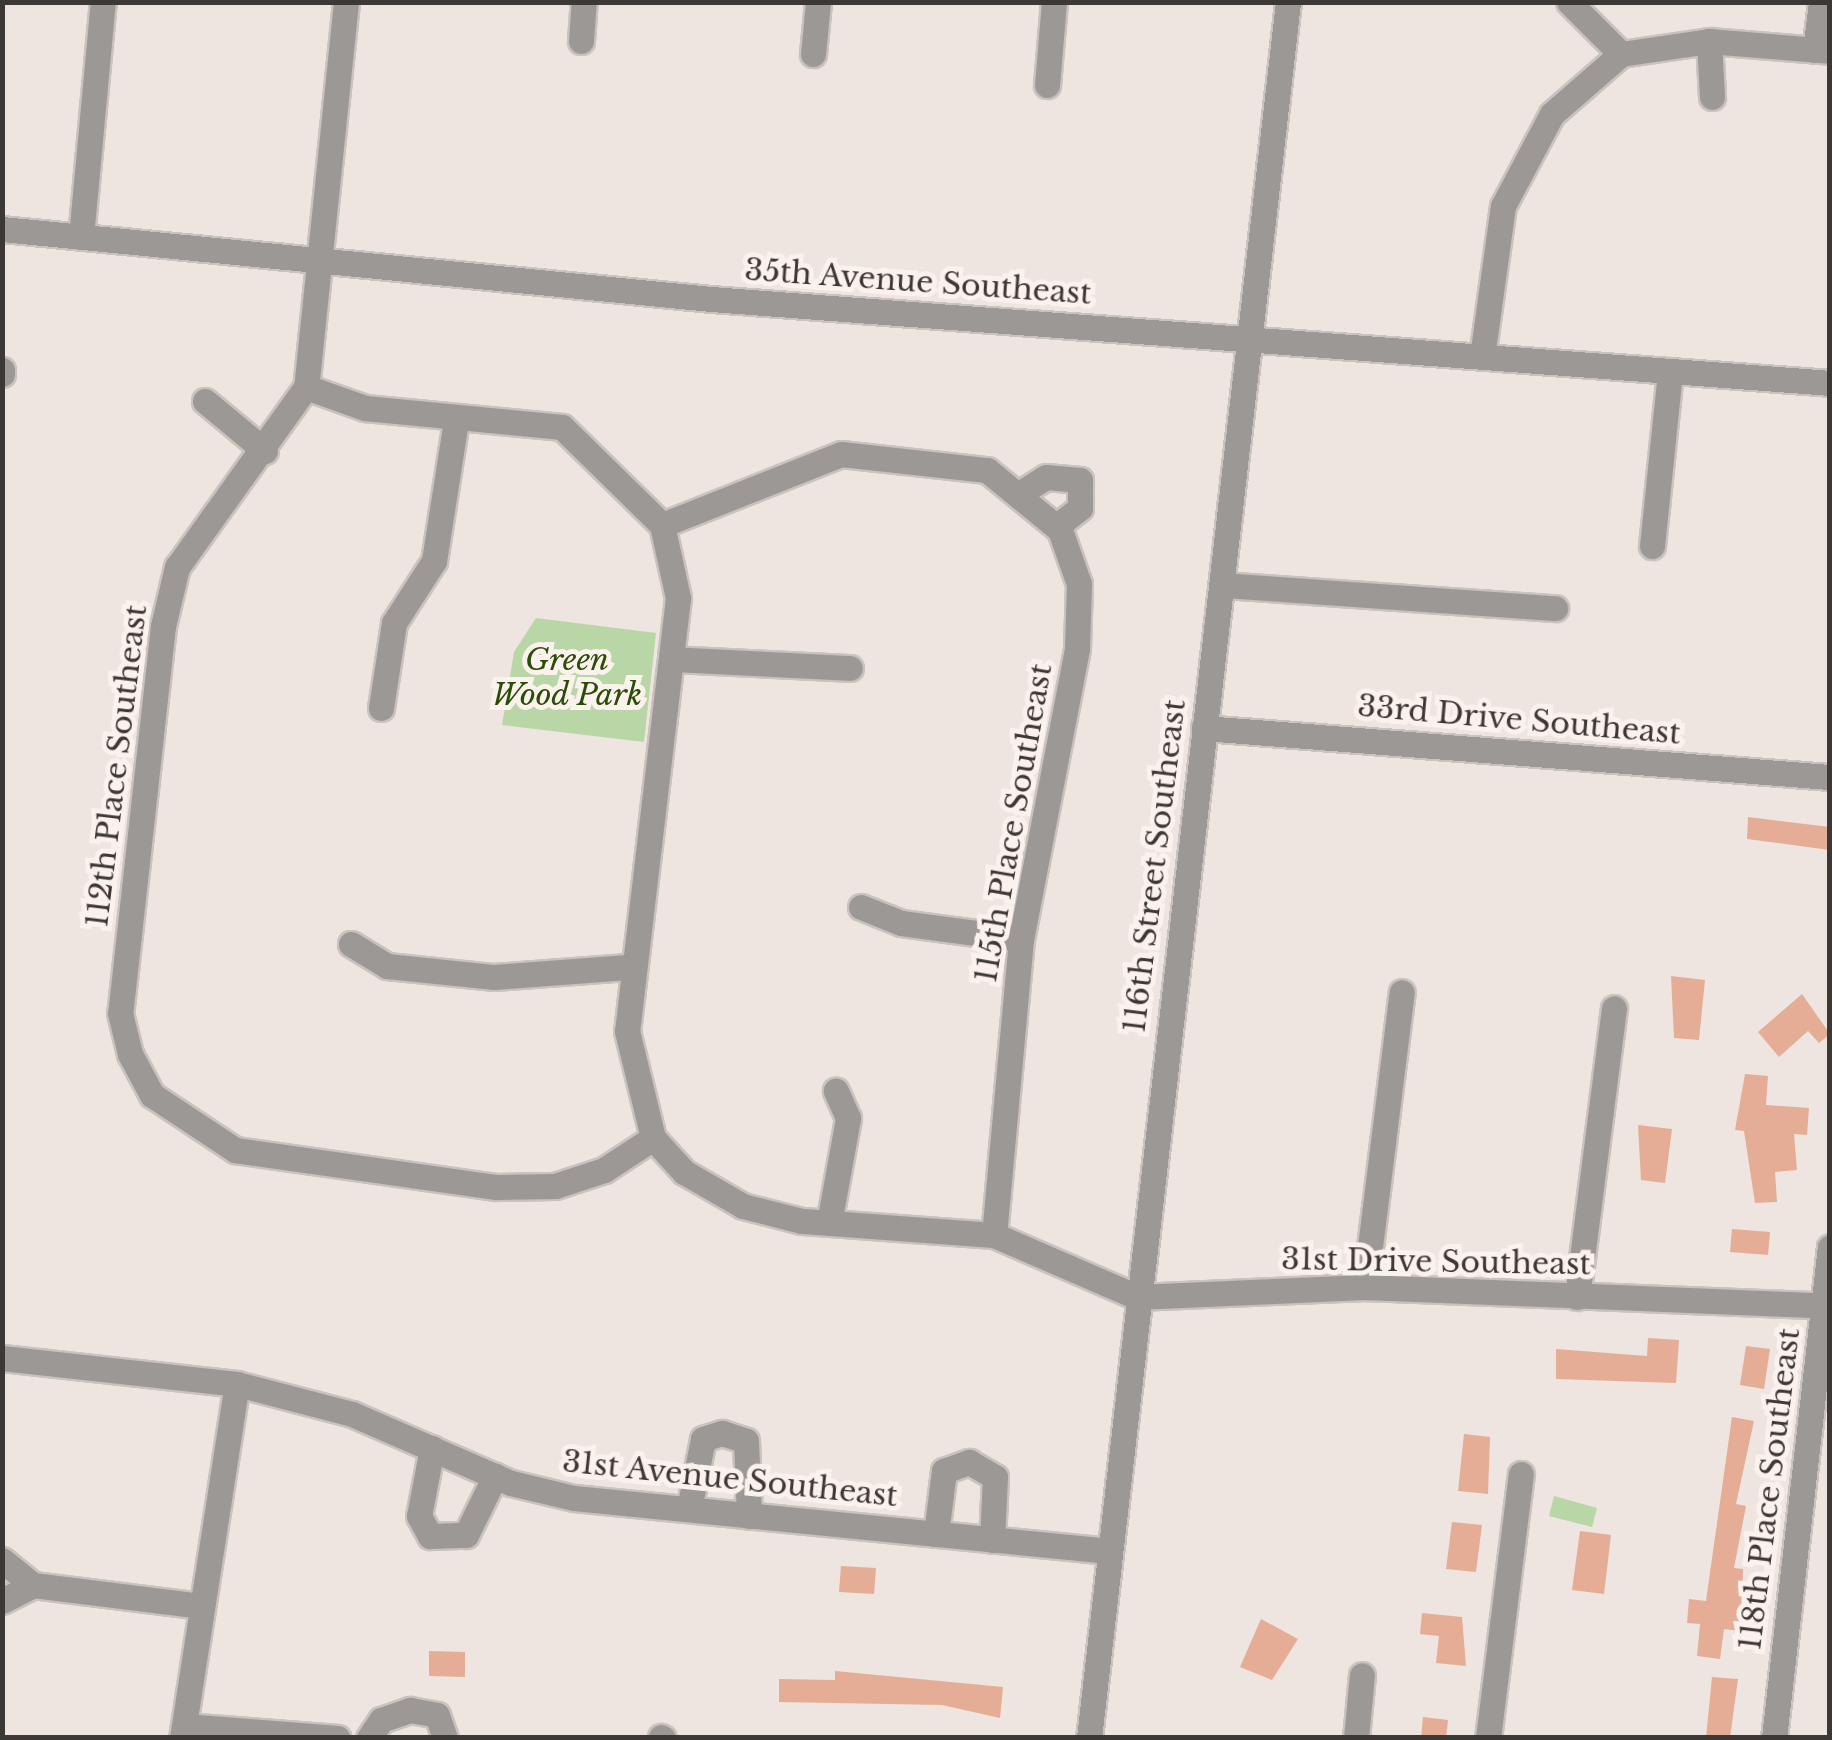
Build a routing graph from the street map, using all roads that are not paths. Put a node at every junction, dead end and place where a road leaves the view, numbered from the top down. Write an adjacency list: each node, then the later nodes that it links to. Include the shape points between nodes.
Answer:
1 (103, 2): 17 (street)
2 (346, 2): 18 (street, 112th Place Southeast)
3 (584, 2): 9 (street)
4 (818, 2): 12 (street)
5 (1054, 2): 14 (street)
6 (1288, 2): 19 (street, 116th Street Southeast)
7 (1569, 2): 13 (street)
8 (1821, 2): 11 (street)
9 (581, 41)
10 (1709, 41): 11 (street); 13 (street); 15 (street)
11 (1822, 50)
12 (813, 54)
13 (1621, 54): 20 (street, via 1552,114 1504,206)
14 (1048, 85)
15 (1712, 97)
16 (2, 230): 17 (street, 35th Avenue Southeast)
17 (81, 237): 18 (street, 35th Avenue Southeast)
18 (318, 262): 19 (street, 35th Avenue Southeast); 23 (street, 112th Place Southeast)
19 (1255, 340): 20 (street, 35th Avenue Southeast); 31 (street, 116th Street Southeast)
20 (1482, 357): 21 (street, 35th Avenue Southeast)
21 (1670, 371): 22 (street, 35th Avenue Southeast); 30 (street)
22 (1830, 382)
23 (306, 387): 25 (street, via 365,408); 26 (street, 112th Place Southeast)
24 (204, 401): 26 (street)
25 (456, 420): 28 (street, via 562,427); 35 (street, via 434,561 394,623 381,662)
26 (264, 451): 45 (street, 112th Place Southeast, via 177,567 163,626 120,1014 152,1095 235,1150 496,1187 555,1186 604,1170)
27 (1026, 495): 28 (street, 115th Place Southeast, via 987,470 841,454); 29 (street, 115th Place Southeast); 29 (street, via 1046,477 1080,480 1080,508)
28 (662, 525): 33 (street, via 674,552)
29 (1057, 526): 39 (street, 115th Place Southeast, via 1079,584 1077,649)
30 (1652, 546)
31 (1223, 585): 32 (street); 36 (street, 116th Street Southeast)
32 (1555, 608)
33 (672, 658): 34 (street); 41 (street)
34 (850, 668)
35 (381, 708)
36 (1204, 728): 37 (street, 33rd Drive Southeast); 50 (street, 116th Street Southeast)
37 (1830, 777)
38 (861, 907): 39 (street, via 901,923)
39 (1021, 939): 47 (street, 115th Place Southeast)
40 (351, 944): 41 (street, via 388,966 494,977)
41 (628, 967): 45 (street, via 634,1090)
42 (1402, 992): 49 (street)
43 (1614, 1008): 51 (street)
44 (836, 1090): 46 (street, via 848,1118)
45 (653, 1138): 46 (street, 31st Drive Southeast, via 684,1172 743,1206)
46 (829, 1223): 47 (street, 31st Drive Southeast)
47 (994, 1235): 50 (street, 31st Drive Southeast)
48 (1830, 1247): 52 (street, 118th Place Southeast)
49 (1365, 1287): 50 (street, 31st Drive Southeast); 51 (street, 31st Drive Southeast)
50 (1137, 1296): 62 (street, 116th Street Southeast)
51 (1577, 1297): 52 (street, 31st Drive Southeast)
52 (1826, 1306): 75 (street, 118th Place Southeast)
53 (2, 1358): 54 (street, 31st Avenue Southeast)
54 (237, 1384): 55 (street, 31st Avenue Southeast, via 352,1414); 66 (street)
55 (432, 1448): 57 (street, 31st Avenue Southeast); 57 (street, via 419,1516 430,1536 466,1535)
56 (1522, 1474): 74 (street)
57 (495, 1476): 58 (street, 31st Avenue Southeast, via 574,1498)
58 (689, 1510): 59 (street, 31st Avenue Southeast); 59 (street, via 703,1439 722,1433 746,1441)
59 (748, 1516): 60 (street, 31st Avenue Southeast)
60 (936, 1534): 61 (street, 31st Avenue Southeast); 61 (street, via 944,1470 968,1462 995,1477)
61 (992, 1540): 62 (street, 31st Avenue Southeast)
62 (1109, 1551): 72 (street, 116th Street Southeast)
63 (2, 1560): 64 (street)
64 (33, 1585): 65 (street); 66 (street)
65 (2, 1601)
66 (201, 1606): 68 (street)
67 (1362, 1675): 73 (street)
68 (184, 1732): 69 (street)
69 (338, 1738)
70 (370, 1738): 71 (street, via 381,1720 410,1710 436,1715)
71 (445, 1738)
72 (1089, 1738)
73 (1356, 1738)
74 (1488, 1738)
75 (1774, 1738)

